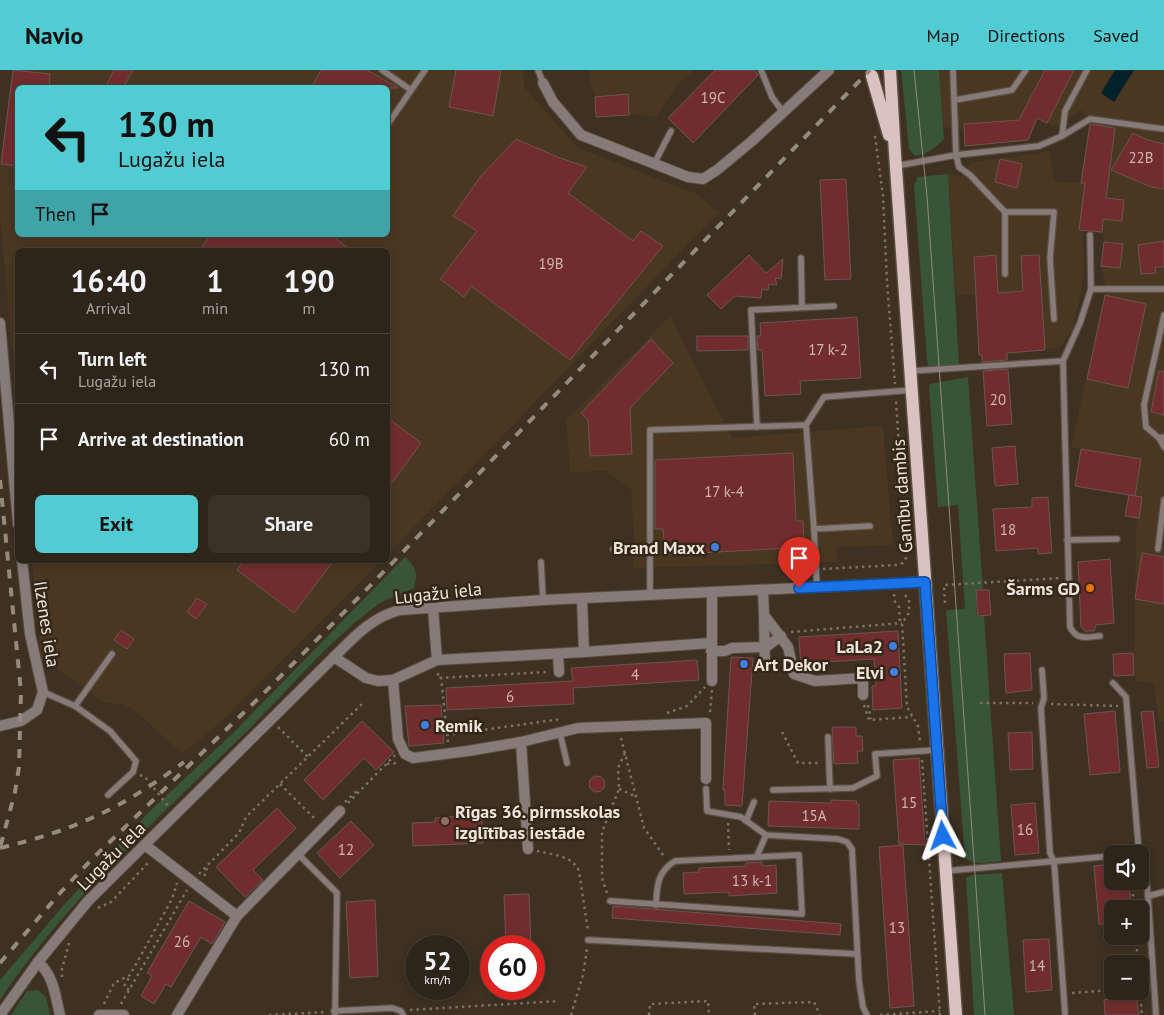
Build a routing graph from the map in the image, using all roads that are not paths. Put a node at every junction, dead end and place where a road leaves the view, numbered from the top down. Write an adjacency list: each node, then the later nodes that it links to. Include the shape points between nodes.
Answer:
1 (382, 70): 12 (lane)
2 (425, 70): 12 (lane)
3 (538, 70): 11 (lane)
4 (762, 70): 14 (lane, via 772,97)
5 (829, 70): 14 (street)
6 (890, 70): 20 (main road, Ganību dambis)
7 (953, 70): 13 (lane)
8 (1026, 70): 13 (lane, via 1012,90)
9 (1087, 70): 18 (lane, via 1065,111)
10 (872, 76): 20 (main road, Ganību dambis)
11 (543, 83): 21 (street, via 553,102 581,135)
12 (411, 90): 15 (lane)
13 (956, 100): 19 (lane)
14 (783, 112): 21 (street, via 703,179)
15 (390, 121)
16 (1164, 129): 18 (lane, via 1090,119)
17 (671, 131): 21 (lane)
18 (1062, 136): 19 (lane, via 1039,146)
19 (956, 155): 20 (lane); 22 (lane, via 959,167)
20 (895, 160): 34 (main road, Ganību dambis)
21 (654, 164)
22 (1005, 212): 25 (lane); 31 (lane, via 1054,212 1050,258)
23 (1090, 235): 27 (lane)
24 (801, 258): 29 (lane)
25 (1005, 274)
26 (1164, 288): 27 (lane)
27 (1091, 289): 33 (lane)
28 (834, 306): 29 (lane)
29 (802, 308): 37 (lane, via 751,310)
30 (1164, 315): 38 (lane, via 1144,405 1146,427)
31 (1054, 319)
32 (0, 323): 40 (street)
33 (1063, 361): 34 (lane); 46 (lane)
34 (911, 372): 35 (main road, Ganību dambis)
35 (912, 390): 36 (lane, via 824,397); 52 (main road, Ganību dambis)
36 (806, 425): 37 (lane); 44 (lane)
37 (757, 427): 49 (lane, via 650,430)
38 (1162, 437): 39 (lane)
39 (1164, 447)
40 (15, 490)
41 (1164, 500): 42 (lane)
42 (1163, 518): 48 (lane)
43 (870, 526): 44 (lane)
44 (814, 529): 53 (lane)
45 (1117, 539): 46 (lane)
46 (1067, 540): 62 (lane, via 1070,627 1079,638)
47 (612, 549): 49 (lane)
48 (1158, 549)
49 (649, 550): 56 (lane)
50 (541, 562): 58 (lane)
51 (22, 563): 76 (street, Ilzenes iela, via 30,634)
52 (925, 582): 53 (street, Lugažu iela); 83 (main road, Ganību dambis)
53 (817, 587): 54 (street, Lugažu iela)
54 (763, 590): 55 (street, Lugažu iela); 60 (street)
55 (712, 592): 56 (street, Lugažu iela); 63 (street)
56 (650, 595): 57 (street, Lugažu iela)
57 (582, 599): 58 (street, Lugažu iela); 65 (street)
58 (543, 600): 59 (street, Lugažu iela)
59 (433, 608): 68 (street, Lugažu iela, via 388,613 367,625); 69 (street)
60 (764, 615): 61 (street); 64 (street)
61 (781, 636): 64 (street); 77 (street, via 788,647 794,674 814,681 863,678)
62 (1100, 636)
63 (711, 647): 64 (street, via 725,651); 65 (street); 74 (street)
64 (766, 647): 70 (street)
65 (584, 652): 67 (street)
66 (112, 654): 78 (lane)
67 (558, 654): 69 (street); 72 (street)
68 (334, 657): 73 (street, via 366,678); 93 (street, Lugažu iela)
69 (438, 660): 73 (street)
70 (765, 668)
71 (1042, 670): 99 (lane, via 1048,833)
72 (559, 672)
73 (393, 680): 82 (street, via 398,739 402,750 413,758)
74 (712, 681)
75 (1113, 682): 94 (lane, via 1126,697)
76 (43, 692): 78 (lane); 79 (street, via 37,710 21,721)
77 (864, 700)
78 (75, 706): 88 (lane, via 110,731 136,761 134,772)
79 (0, 726)
80 (560, 733): 82 (street); 84 (lane); 85 (street, via 578,728 706,723)
81 (828, 738): 86 (lane)
82 (521, 742): 95 (street)
83 (936, 750): 86 (lane, via 876,754 877,776 853,788); 100 (main road, Ganību dambis)
84 (567, 763)
85 (706, 784): 91 (lane, via 707,811 741,816)
86 (830, 789): 87 (lane)
87 (772, 790)
88 (108, 795)
89 (754, 802): 91 (lane)
90 (339, 812): 96 (street)
91 (746, 820): 92 (lane)
92 (766, 835): 97 (lane); 108 (lane, via 847,842 852,849)
93 (144, 845): 106 (street); 109 (street, Lugažu iela, via 88,901)
94 (1139, 845)
95 (528, 849)
96 (298, 854): 106 (street); 110 (lane, via 337,893)
97 (757, 856): 105 (lane, via 675,862 666,866 660,874); 105 (lane, via 799,855 802,914)
98 (1104, 857): 99 (lane)
99 (1054, 862): 100 (lane); 112 (lane)
100 (945, 871): 120 (main road, Ganību dambis)
101 (1147, 890): 103 (lane)
102 (1164, 892): 103 (lane)
103 (1148, 896): 121 (lane)
104 (610, 901): 105 (lane)
105 (656, 905)
106 (237, 916): 118 (street)
107 (588, 940): 108 (lane)
108 (858, 954): 119 (lane, via 860,989)
109 (38, 962): 113 (street, Lugažu iela); 114 (street, via 52,979)
110 (335, 1013): 111 (lane, via 392,1008)
111 (402, 1013)
112 (1065, 1013)
113 (0, 1015)
114 (60, 1015)
115 (99, 1015): 116 (street)
116 (104, 1015): 117 (street)
117 (124, 1015)
118 (177, 1015)
119 (867, 1015)
120 (956, 1015)
121 (1156, 1015)

